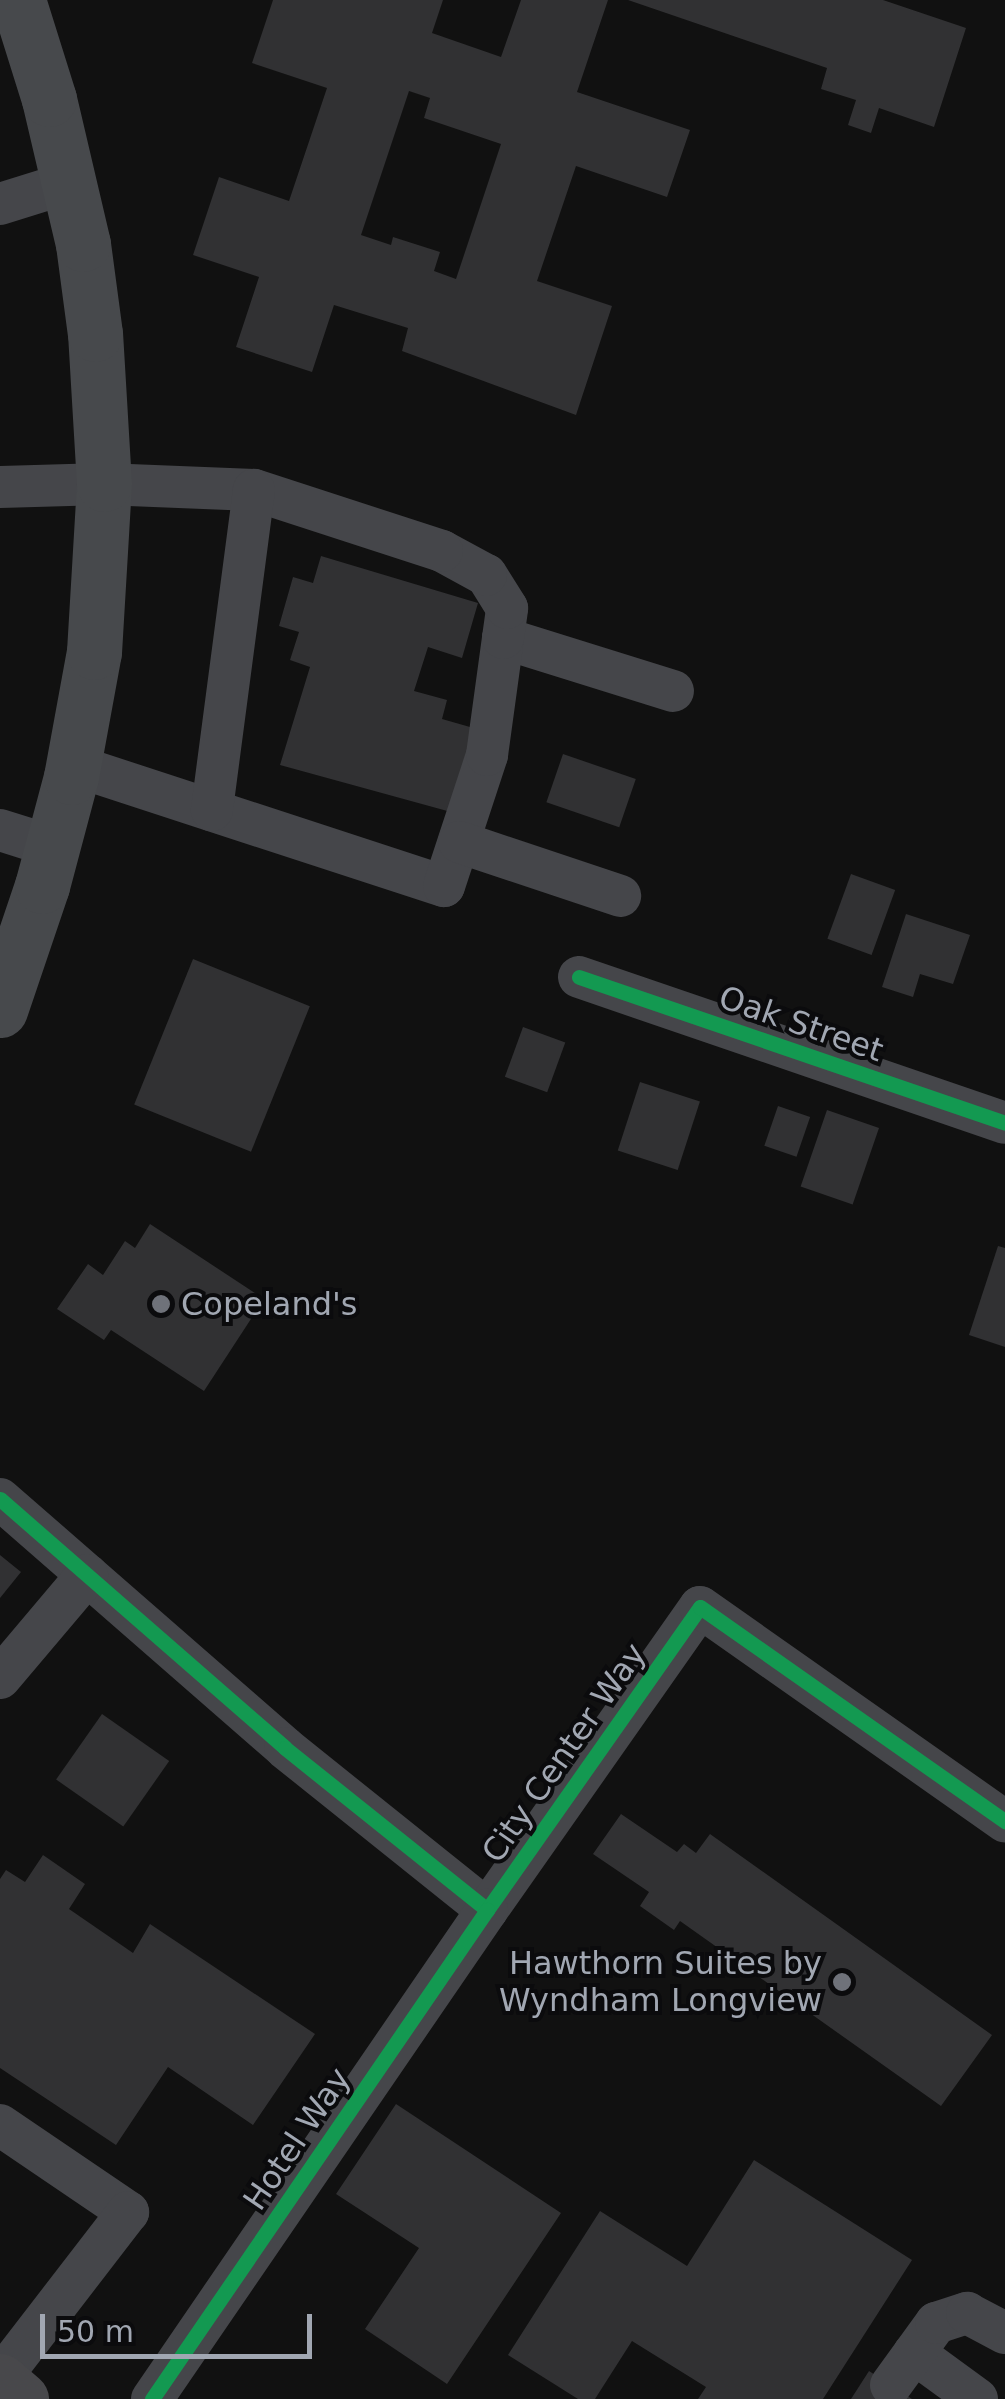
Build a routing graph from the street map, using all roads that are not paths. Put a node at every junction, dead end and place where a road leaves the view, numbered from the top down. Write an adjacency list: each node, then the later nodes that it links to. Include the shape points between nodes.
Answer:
1 (18, 0): 2 (main road)
2 (70, 182): 3 (street); 4 (main road, via 90,290)
3 (0, 204)
4 (104, 484): 5 (street); 6 (street); 9 (main road, via 94,652)
5 (0, 487)
6 (254, 490): 7 (street, via 442,551 486,575 507,608); 10 (street)
7 (503, 638): 8 (street); 12 (street, via 487,755)
8 (673, 691)
9 (73, 765): 10 (street); 13 (main road)
10 (212, 810): 12 (street, via 444,886)
11 (0, 830): 13 (street)
12 (459, 842): 14 (street)
13 (54, 847): 16 (main road)
14 (620, 896)
15 (579, 977): 17 (street, Oak Street)
16 (0, 1010)
17 (1005, 1122)
18 (0, 1499): 19 (street, City Center Way)
19 (88, 1575): 20 (street); 22 (street, City Center Way, via 285,1748)
20 (0, 1678)
21 (1005, 1821): 22 (street, City Center Way, via 700,1607)
22 (487, 1910): 27 (street, Hotel Way)
23 (0, 2125): 25 (street, via 128,2212)
24 (1005, 2333): 28 (street, via 966,2313 936,2323 902,2369)
25 (0, 2379): 26 (highway)
26 (21, 2399)
27 (152, 2399)
28 (977, 2399)

